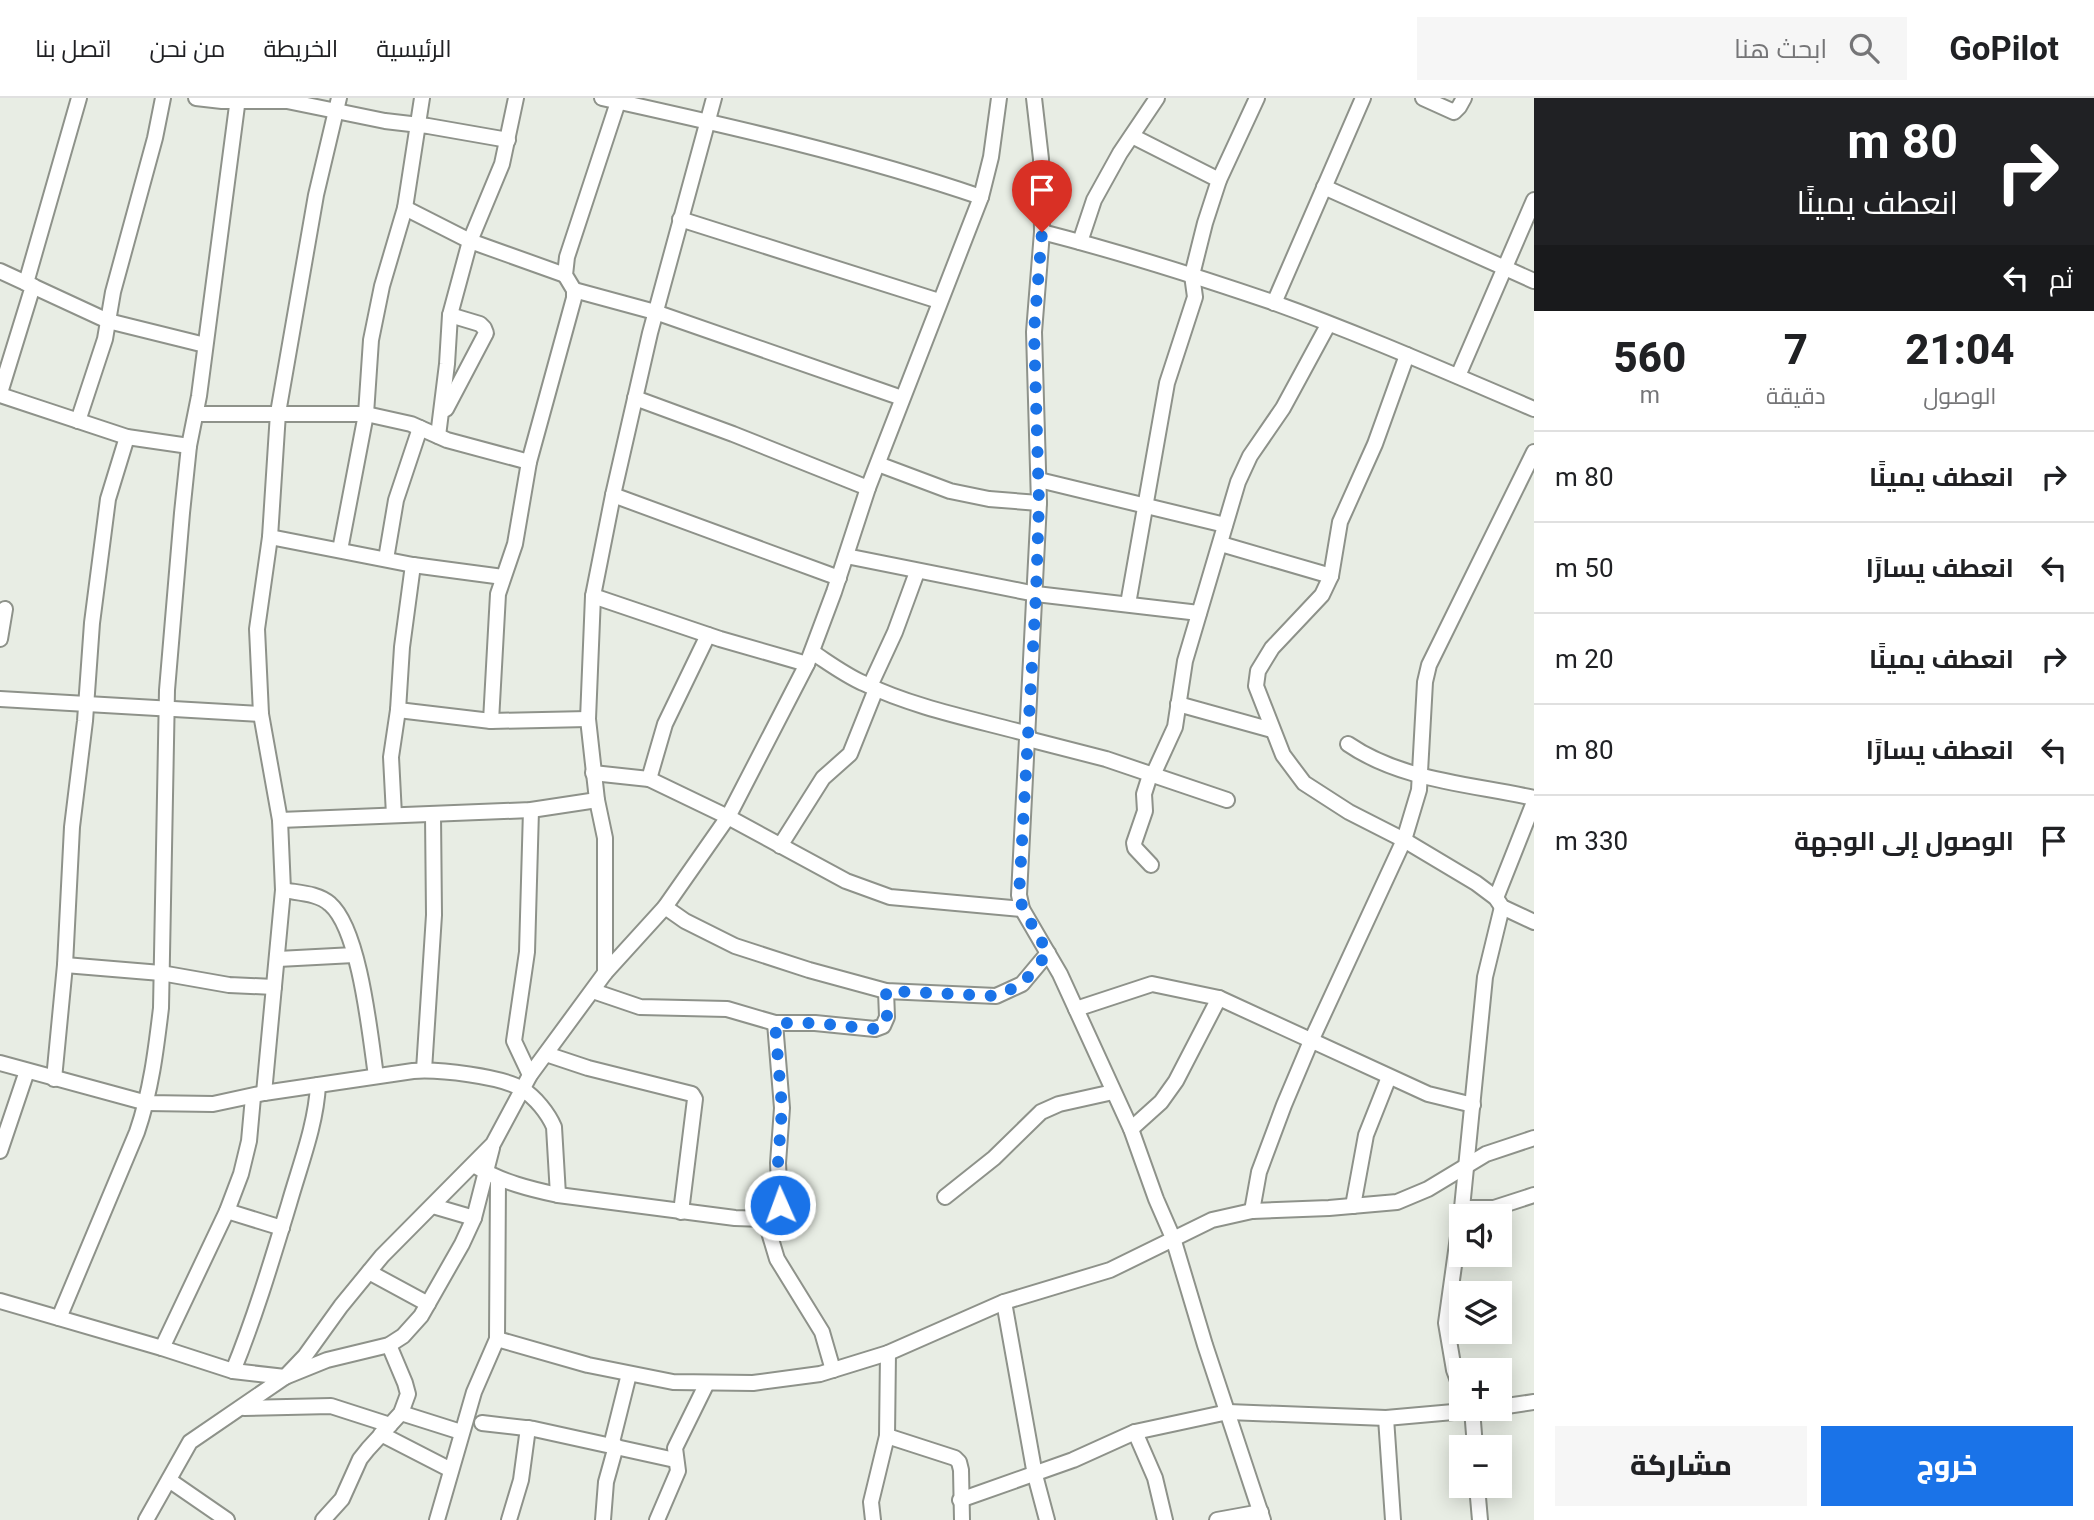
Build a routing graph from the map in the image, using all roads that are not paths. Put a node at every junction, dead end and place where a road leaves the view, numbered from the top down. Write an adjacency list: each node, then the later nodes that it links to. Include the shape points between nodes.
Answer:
1 (79, 98): 36 (street)
2 (163, 98): 42 (street)
3 (196, 98): 15 (street)
4 (422, 98): 19 (street)
5 (516, 98): 21 (street)
6 (602, 98): 16 (street)
7 (714, 98): 18 (street)
8 (999, 98): 24 (street)
9 (1034, 98): 28 (street)
10 (1157, 98): 20 (street)
11 (1257, 98): 22 (street)
12 (1363, 98): 23 (street)
13 (1423, 98): 14 (street, via 1454,111)
14 (1464, 98)
15 (238, 99): 17 (street); 44 (street)
16 (618, 102): 18 (street); 33 (street, via 571,240)
17 (338, 105): 19 (street); 51 (street, via 316,195)
18 (709, 120): 24 (street); 27 (street)
19 (417, 125): 21 (street); 26 (street)
20 (1132, 136): 22 (street); 30 (street, via 1094,200)
21 (508, 140): 29 (street)
22 (1219, 180): 34 (street)
23 (1324, 187): 31 (street); 39 (street)
24 (981, 197): 38 (street)
25 (1534, 200): 31 (street)
26 (405, 208): 29 (street); 53 (street, via 371,340)
27 (680, 219): 38 (street); 40 (street)
28 (1042, 232): 30 (street); 63 (street, via 1034,331)
29 (470, 242): 33 (street); 41 (street)
30 (1080, 242): 34 (street)
31 (1504, 269): 35 (street); 46 (street)
32 (0, 271): 36 (street)
33 (565, 275): 37 (street)
34 (1192, 275): 39 (street); 67 (street, via 1195,297 1167,383)
35 (1534, 281)
36 (29, 285): 42 (street); 47 (street)
37 (575, 290): 40 (street); 61 (street)
38 (939, 301): 49 (street)
39 (1275, 303): 43 (street)
40 (655, 312): 48 (street); 49 (street)
41 (450, 315): 54 (street); 54 (street, via 480,324 486,333)
42 (108, 321): 44 (street); 55 (street)
43 (1328, 325): 45 (street); 68 (street, via 1283,408 1250,456)
44 (205, 345): 52 (street)
45 (1408, 355): 46 (street); 76 (street, via 1340,522)
46 (1458, 376): 50 (street)
47 (0, 394): 55 (street)
48 (635, 398): 64 (street); 65 (street)
49 (902, 398): 62 (street)
50 (1534, 409)
51 (278, 413): 52 (street); 53 (street); 69 (street)
52 (196, 414): 59 (street)
53 (366, 414): 56 (street); 71 (street)
54 (440, 419): 57 (street)
55 (78, 421): 58 (street)
56 (420, 428): 57 (street); 73 (street, via 396,500)
57 (438, 436): 61 (street)
58 (127, 437): 59 (street); 89 (street, via 108,504)
59 (189, 446): 91 (street)
60 (1534, 452): 101 (street, via 1429,665)
61 (529, 461): 77 (street, via 515,544)
62 (878, 464): 64 (street); 66 (street, via 950,491)
63 (1039, 480): 66 (street); 67 (street)
64 (868, 488): 72 (street)
65 (613, 495): 78 (street); 80 (street)
66 (1039, 503): 79 (street)
67 (1146, 505): 68 (street); 81 (street)
68 (1225, 525): 70 (street)
69 (270, 537): 71 (street); 93 (street, via 257,629)
70 (1221, 544): 76 (street); 83 (street)
71 (340, 551): 73 (street)
72 (846, 556): 75 (street); 78 (street)
73 (386, 559): 74 (street)
74 (414, 565): 77 (street); 92 (street)
75 (916, 572): 79 (street); 87 (street)
76 (1331, 576): 96 (street, via 1322,595 1272,648 1258,671 1256,686)
77 (503, 577): 95 (street, via 496,608)
78 (839, 578): 86 (street)
79 (1036, 594): 81 (street); 97 (street)
80 (593, 596): 84 (street); 94 (street)
81 (1128, 604): 83 (street)
82 (5, 608): 85 (street)
83 (1199, 613): 90 (street)
84 (708, 635): 86 (street); 102 (street, via 665,724)
85 (0, 639)
86 (809, 658): 87 (street); 109 (street)
87 (873, 688): 97 (street); 112 (street, via 850,754 823,778)
88 (0, 699): 89 (street)
89 (87, 703): 91 (street); 122 (street, via 72,827)
90 (1178, 704): 96 (street); 100 (street, via 1175,727)
91 (167, 709): 93 (street); 123 (street)
92 (398, 710): 95 (street); 107 (street, via 391,757)
93 (261, 714): 110 (street)
94 (588, 719): 95 (street); 99 (street)
95 (491, 720)
96 (1272, 730): 111 (street, via 1283,755 1304,783)
97 (1028, 736): 100 (street); 117 (street, via 1019,895)
98 (1348, 744): 101 (street, via 1367,757)
99 (593, 773): 102 (street); 103 (street)
100 (1151, 775): 104 (street); 113 (street, via 1134,843)
101 (1419, 775): 105 (street); 111 (street)
102 (649, 779): 109 (street)
103 (597, 800): 106 (street); 124 (street, via 605,838)
104 (1227, 800)
105 (1534, 800): 115 (street)
106 (531, 810): 108 (street); 136 (street, via 527,952 514,1041)
107 (394, 815): 108 (street); 110 (street)
108 (433, 815): 134 (street, via 434,915)
109 (728, 817): 112 (street); 116 (street)
110 (280, 820): 114 (street)
111 (1404, 841): 115 (street, via 1476,883); 131 (street)
112 (780, 846): 117 (street, via 846,881 890,897)
113 (1151, 865)
114 (283, 890): 120 (street, via 329,903 340,914); 121 (street)
115 (1499, 903): 118 (street); 145 (street, via 1485,976)
116 (665, 907): 124 (street); 127 (street, via 735,946)
117 (1023, 909): 119 (street)
118 (1534, 922)
119 (1048, 953): 127 (street, via 1022,984 996,996); 129 (street)
120 (354, 955): 121 (street); 137 (street)
121 (278, 958): 125 (street)
122 (65, 965): 123 (street); 139 (street)
123 (161, 973): 125 (street, via 229,985); 144 (street, via 161,1008)
124 (605, 973): 126 (street)
125 (274, 987): 143 (street)
126 (593, 991): 130 (street, via 640,1007 727,1009); 132 (street)
127 (886, 991): 130 (street, via 887,1017 883,1026 875,1029)
128 (1220, 998): 129 (street, via 1152,984); 131 (street); 146 (street, via 1176,1081)
129 (1076, 1009): 142 (street)
130 (775, 1023): 162 (street, via 782,1108 780,1205)
131 (1311, 1041): 138 (street); 159 (street, via 1259,1172)
132 (547, 1054): 136 (street); 160 (street, via 692,1094)
133 (0, 1063): 135 (street)
134 (424, 1070): 137 (street); 141 (street)
135 (27, 1071): 139 (street); 148 (street)
136 (530, 1075): 141 (street)
137 (376, 1076): 140 (street)
138 (1389, 1077): 145 (street, via 1428,1094); 157 (street, via 1359,1164)
139 (54, 1079): 144 (street)
140 (318, 1085): 143 (street); 163 (street, via 316,1110)
141 (522, 1088): 150 (street, via 493,1144); 151 (street, via 554,1127)
142 (1112, 1092): 146 (street); 153 (street, via 1041,1112)
143 (258, 1095): 144 (street, via 213,1104); 158 (street)
144 (147, 1103): 170 (street)
145 (1473, 1105): 149 (street)
146 (1132, 1129): 164 (street)
147 (1534, 1138): 149 (street, via 1486,1154)
148 (0, 1151)
149 (1465, 1167): 154 (street); 157 (street, via 1397,1202)
150 (486, 1172): 151 (street); 156 (street); 161 (street); 171 (street)
151 (558, 1195): 160 (street)
152 (1534, 1195): 155 (street)
153 (945, 1197)
154 (1462, 1204)
155 (1506, 1204)
156 (433, 1206): 161 (street); 166 (street)
157 (1353, 1206): 159 (street)
158 (227, 1211): 163 (street); 173 (street)
159 (1252, 1211): 164 (street, via 1212,1220)
160 (681, 1212): 162 (street)
161 (474, 1218): 169 (street)
162 (765, 1219): 176 (street, via 777,1259 822,1332)
163 (282, 1228): 177 (street)
164 (1173, 1238): 168 (street, via 1110,1270); 184 (street)
165 (1454, 1267): 175 (street, via 1446,1322)
166 (369, 1272): 169 (street); 179 (street)
167 (0, 1301): 170 (street)
168 (1004, 1302): 174 (street); 197 (street)
169 (428, 1304): 172 (street, via 403,1336)
170 (60, 1318): 173 (street)
171 (497, 1339): 178 (street); 191 (street)
172 (389, 1345): 179 (street, via 327,1360); 186 (street, via 408,1394)
173 (162, 1348): 177 (street)
174 (888, 1353): 176 (street); 193 (street)
175 (1452, 1358)
176 (833, 1370): 180 (street, via 753,1383)
177 (233, 1371): 179 (street)
178 (629, 1374): 180 (street); 194 (street)
179 (285, 1377): 183 (street)
180 (706, 1383): 195 (street, via 679,1437)
181 (1534, 1402): 182 (street)
182 (1512, 1405)
183 (242, 1408): 190 (street, via 331,1406); 198 (street, via 190,1442)
184 (1228, 1412): 187 (street); 192 (street); 201 (street)
185 (1449, 1412): 187 (street)
186 (401, 1413): 190 (street); 191 (street)
187 (1386, 1418): 214 (street)
188 (482, 1423): 189 (street)
189 (528, 1428): 194 (street); 206 (street, via 521,1480)
190 (385, 1430): 196 (street); 204 (street, via 360,1459 342,1499)
191 (461, 1432): 196 (street)
192 (1135, 1432): 197 (street); 212 (street, via 1155,1478)
193 (887, 1436): 200 (street, via 959,1462); 209 (street, via 871,1502)
194 (613, 1446): 195 (street); 207 (street)
195 (675, 1460): 208 (street, via 678,1471)
196 (451, 1471): 205 (street)
197 (1035, 1475): 200 (street); 211 (street)
198 (169, 1480): 202 (street); 203 (street)
199 (1478, 1498): 215 (street)
200 (960, 1500): 210 (street)
201 (1262, 1516): 213 (street)
202 (146, 1520)
203 (227, 1520)
204 (323, 1520)
205 (437, 1520)
206 (509, 1520)
207 (603, 1520)
208 (657, 1520)
209 (873, 1520)
210 (962, 1520)
211 (1047, 1520)
212 (1165, 1520)
213 (1217, 1520)
214 (1392, 1520)
215 (1480, 1520)

